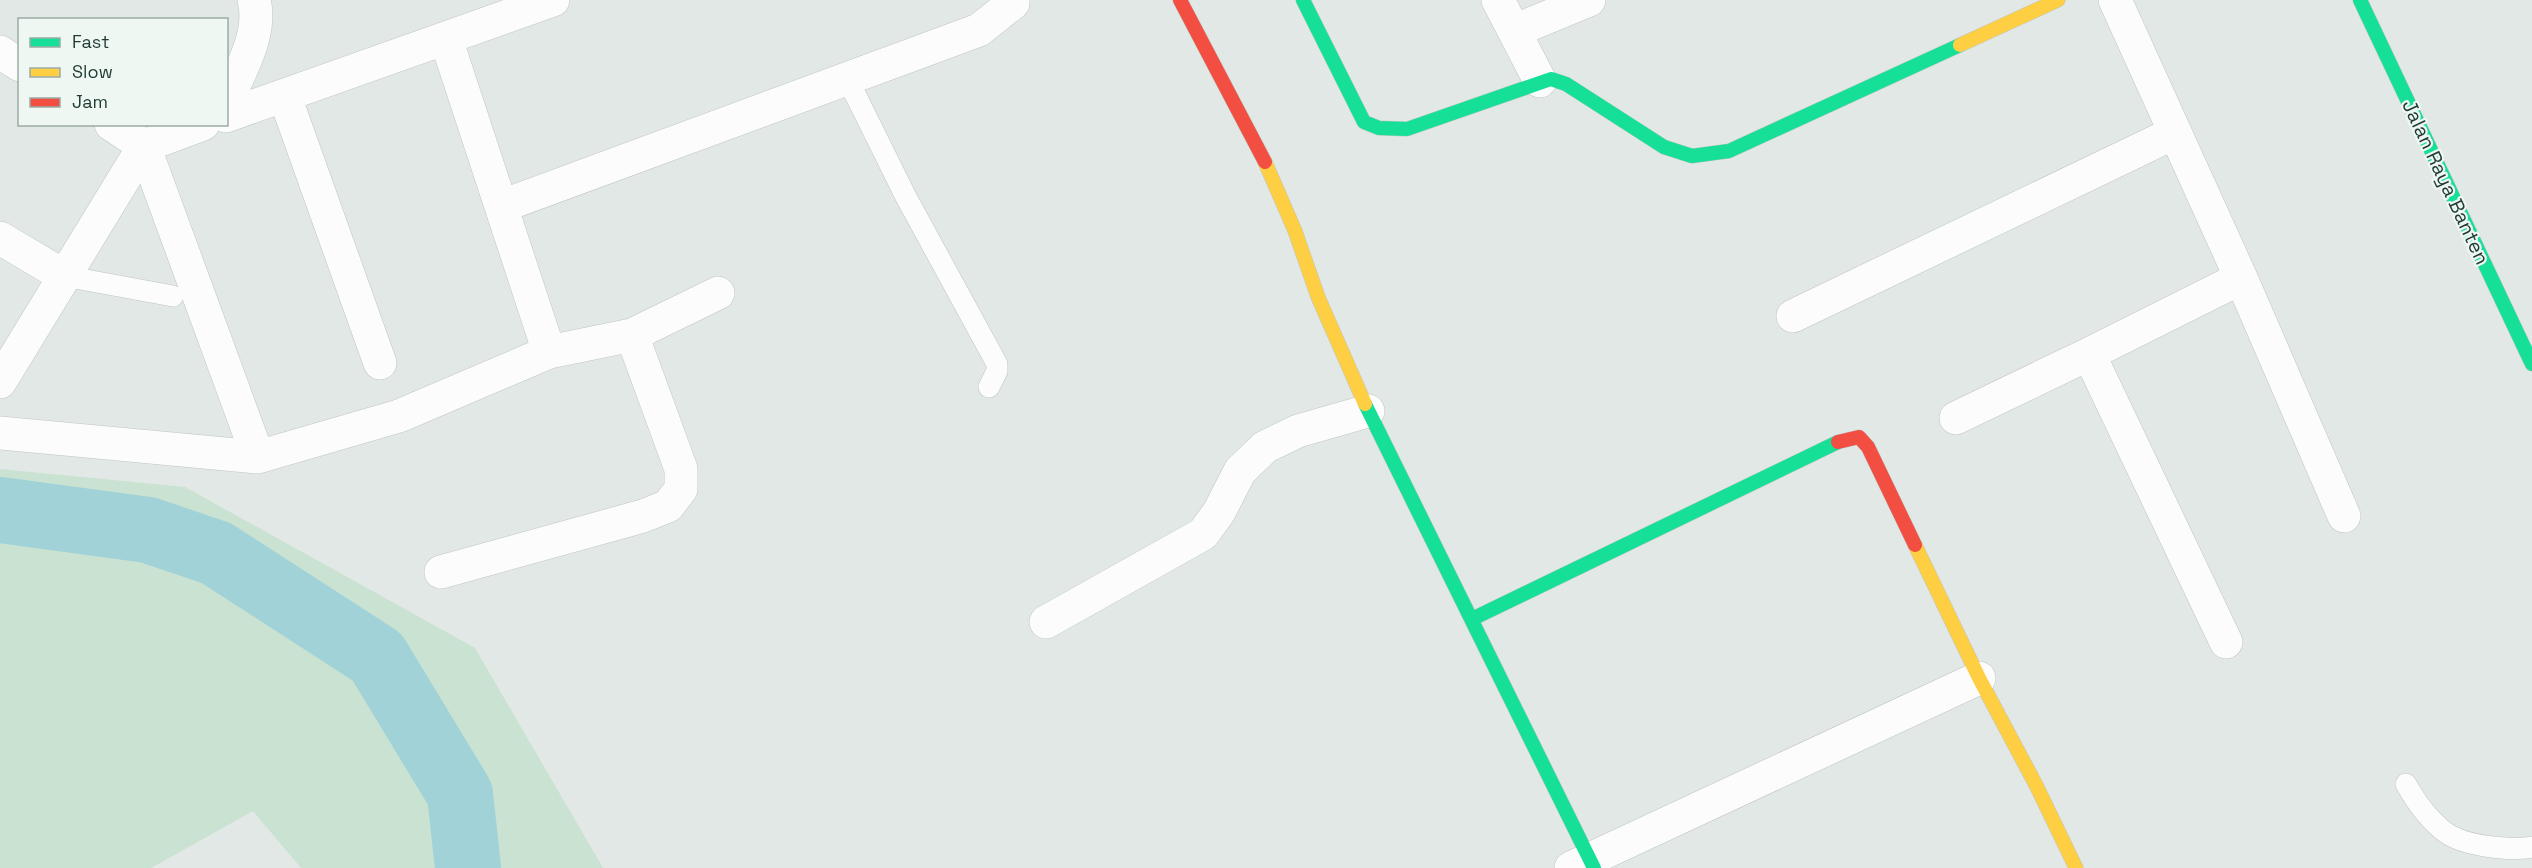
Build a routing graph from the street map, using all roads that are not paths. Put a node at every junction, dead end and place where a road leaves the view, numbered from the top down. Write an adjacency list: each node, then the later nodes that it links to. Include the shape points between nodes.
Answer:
1 (254, 0): 18 (street, via 258,16 255,28)
2 (553, 0): 12 (street)
3 (1013, 0): 15 (street, via 979,30)
4 (1180, 0): 38 (street, via 1268,168)
5 (1303, 0): 16 (street, via 1364,122 1372,127 1407,129)
6 (1498, 0): 11 (street)
7 (1589, 0): 11 (street)
8 (2058, 0): 16 (street, via 1729,151 1692,156 1664,147 1566,84 1551,79)
9 (2115, 0): 22 (street)
10 (2360, 0): 35 (street, Jalan Raya Banten)
11 (1514, 31): 16 (street)
12 (446, 39): 17 (street); 24 (street)
13 (0, 52): 14 (street)
14 (18, 64)
15 (847, 78): 24 (street); 37 (lane, via 906,197 997,364)
16 (1540, 81)
17 (285, 97): 19 (street); 34 (street)
18 (228, 99)
19 (228, 115)
20 (114, 126): 23 (street)
21 (198, 126): 23 (street)
22 (2174, 133): 27 (street); 30 (street)
23 (144, 146): 26 (street); 41 (street)
24 (502, 206): 32 (street)
25 (0, 238): 26 (street)
26 (64, 276): 29 (lane); 36 (street)
27 (2241, 278): 33 (street); 42 (street)
28 (718, 293): 31 (street)
29 (172, 296)
30 (1793, 316)
31 (632, 335): 32 (street); 43 (street, via 681,469 681,489 668,506)
32 (549, 351): 41 (street, via 399,416)
33 (2089, 354): 39 (street); 46 (street)
34 (380, 363)
35 (2532, 364)
36 (0, 382)
37 (989, 387)
38 (1368, 411): 44 (street); 45 (street, via 1298,431 1265,447 1240,471 1203,534)
39 (1956, 418)
40 (0, 433): 41 (street)
41 (258, 458)
42 (2344, 516)
43 (441, 572)
44 (1472, 619): 47 (street, via 1854,436 1868,447); 50 (street)
45 (1046, 622)
46 (2226, 642)
47 (1979, 678): 50 (street); 51 (street)
48 (2406, 784): 49 (lane, via 2422,809 2447,834 2491,848)
49 (2532, 847)
50 (1585, 865)
51 (2076, 868)

